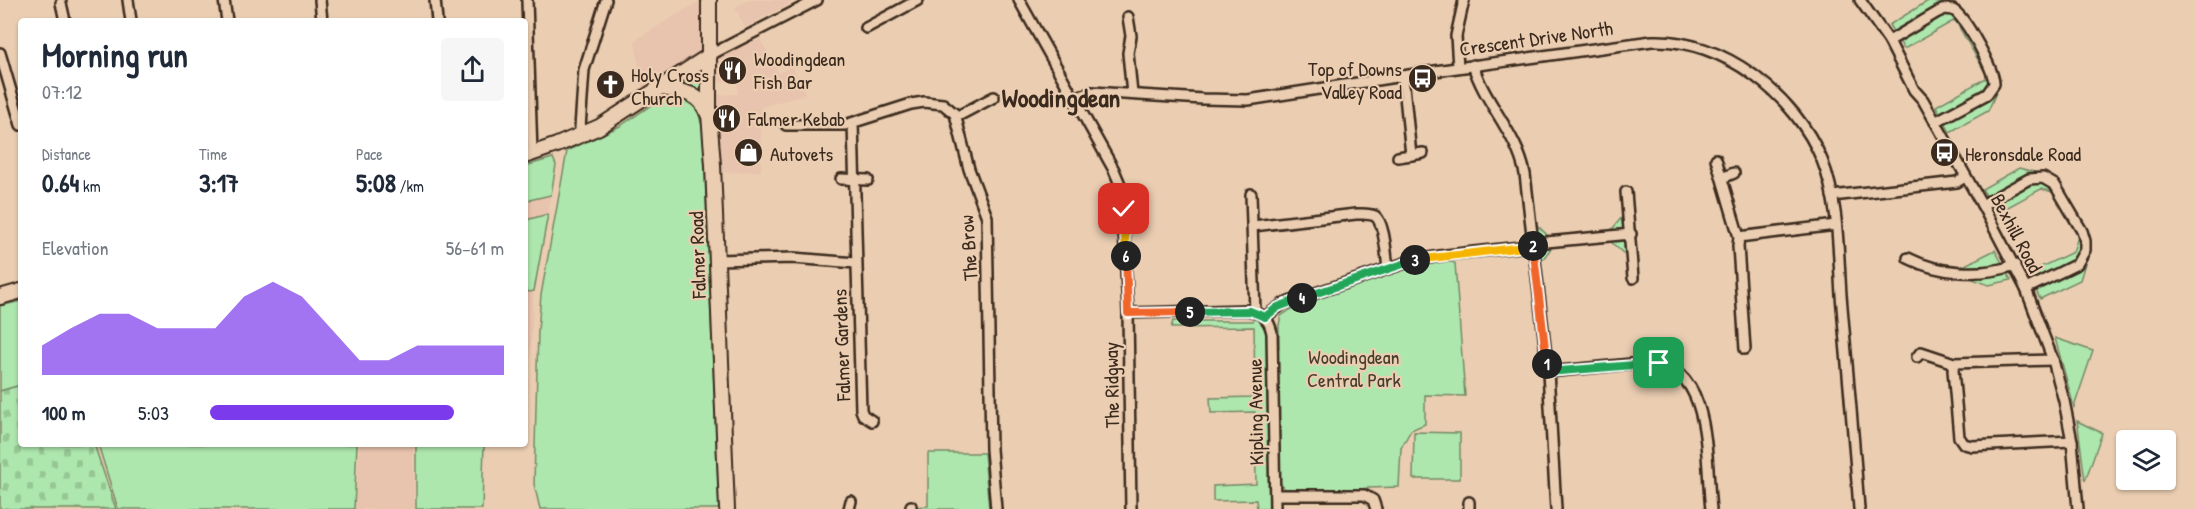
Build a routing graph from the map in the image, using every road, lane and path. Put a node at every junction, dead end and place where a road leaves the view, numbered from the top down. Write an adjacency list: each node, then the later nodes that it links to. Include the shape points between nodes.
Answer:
1 (128, 0): 17 (street)
2 (224, 0): 18 (street)
3 (320, 0): 19 (street)
4 (435, 0): 20 (street)
5 (527, 0): 21 (street)
6 (606, 0): 42 (street, via 584,70 580,128)
7 (709, 0): 26 (main road, Falmer Road)
8 (817, 0): 26 (street)
9 (893, 0): 15 (street)
10 (918, 0): 15 (street)
11 (1019, 0): 34 (street, The Ridgway)
12 (1860, 0): 24 (street, Bexhill Road)
13 (61, 3): 16 (street)
14 (1460, 5): 28 (street, via 1456,36)
15 (898, 10): 23 (street)
16 (64, 18)
17 (131, 18)
18 (227, 18)
19 (322, 18)
20 (437, 18)
21 (527, 18)
22 (1126, 24): 32 (street, via 1131,36 1128,52)
23 (866, 28)
24 (1889, 41): 38 (street, Bexhill Road); 38 (street, via 1942,10 1953,10 1963,18 1993,74 1994,84 1987,94)
25 (0, 53): 36 (street)
26 (710, 55): 31 (main road); 35 (main road, Falmer Road)
27 (1473, 65): 28 (street, Crescent Drive North); 57 (street, Crescent Drive North, via 1652,41 1673,41 1700,48 1746,70 1790,109 1822,160); 63 (street, via 1519,150)
28 (1458, 68): 29 (street, Crescent Drive North)
29 (1403, 76): 32 (street, Crescent Drive North, via 1248,100); 46 (street)
30 (528, 78): 45 (street)
31 (661, 88): 35 (main road, via 693,95); 42 (main road)
32 (1132, 94): 34 (street, Crescent Drive North, via 1092,92)
33 (994, 98): 37 (street)
34 (1074, 98): 74 (street, The Ridgway, via 1120,183)
35 (709, 114): 64 (main road, Falmer Road)
36 (18, 115)
37 (956, 117): 39 (street, via 946,105 930,102 911,104); 85 (street, The Brow, via 987,217 991,449)
38 (1935, 122): 50 (street, Bexhill Road)
39 (853, 123): 41 (street); 53 (street, Falmer Gardens)
40 (786, 126): 41 (street)
41 (801, 126): 43 (street)
42 (583, 135): 45 (main road)
43 (801, 136)
44 (1423, 153): 46 (street)
45 (529, 155)
46 (1411, 155): 47 (street)
47 (1398, 157)
48 (1716, 159): 51 (street)
49 (1734, 173): 51 (street)
50 (1965, 177): 57 (street, via 1957,182); 58 (street, Bexhill Road)
51 (1722, 178): 62 (street)
52 (841, 179): 53 (street)
53 (855, 179): 54 (street); 65 (street, Falmer Gardens)
54 (868, 180)
55 (1626, 192): 61 (street)
56 (1251, 194): 60 (street)
57 (1832, 196): 59 (street, Crescent Drive North)
58 (1983, 205): 67 (street, Bexhill Road); 70 (street, via 2029,179 2045,178 2055,185 2082,231 2085,246 2076,264)
59 (1836, 225): 62 (street); 91 (street, Crescent Drive North)
60 (1253, 226): 68 (street, via 1369,214 1381,223); 73 (street)
61 (1630, 234): 63 (street); 69 (street)
62 (1739, 237): 76 (street)
63 (1533, 245): 68 (street, via 1431,257); 80 (street)
64 (717, 260): 65 (street, Falmer Gardens, via 793,258); 84 (main road, Falmer Road)
65 (856, 262): 81 (street, Falmer Gardens, via 861,413)
66 (1912, 264): 67 (street, via 1953,272)
67 (2015, 266): 70 (street, Bexhill Road)
68 (1388, 268): 75 (street, via 1283,304)
69 (1633, 278)
70 (2026, 289): 78 (street, Bexhill Road)
71 (18, 292): 72 (main road)
72 (0, 297)
73 (1255, 312): 74 (street); 75 (street)
74 (1128, 313): 86 (street, The Ridgway)
75 (1265, 317): 83 (street, Kipling Avenue, via 1272,333)
76 (1745, 349)
77 (1919, 351): 79 (street)
78 (2053, 360): 79 (street); 82 (street, Bexhill Road)
79 (1954, 363): 82 (street, via 1958,434 1965,444)
80 (1548, 372): 89 (street); 90 (street, via 1652,362 1681,374 1701,409)
81 (872, 421)
82 (2072, 441): 92 (street, Bexhill Road)
83 (1275, 495): 87 (street, Kipling Avenue); 88 (street, via 1364,495 1373,500)
84 (727, 509)
85 (996, 509)
86 (1131, 509)
87 (1275, 509)
88 (1377, 509)
89 (1556, 509)
90 (1711, 509)
91 (1859, 509)
92 (2078, 509)

